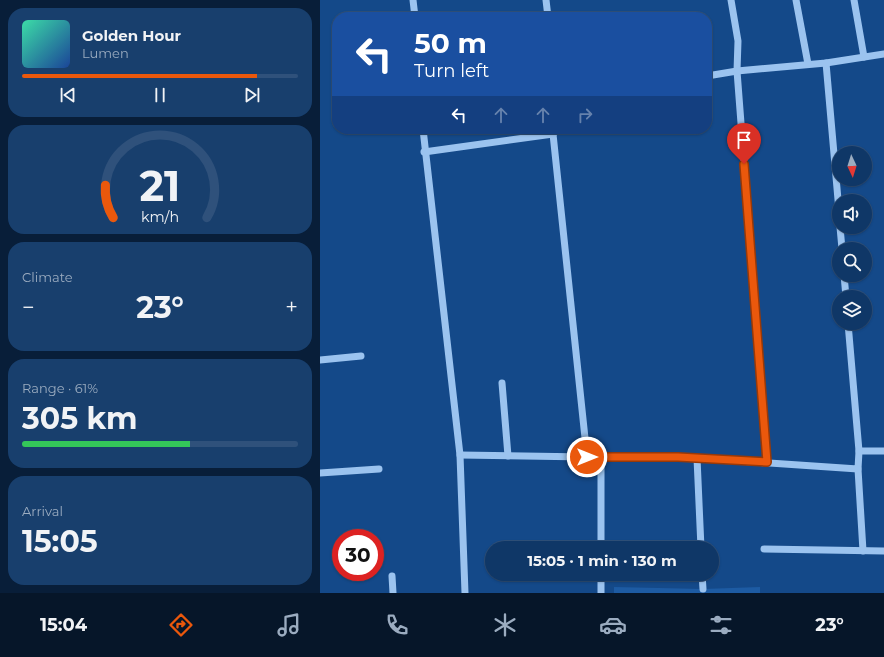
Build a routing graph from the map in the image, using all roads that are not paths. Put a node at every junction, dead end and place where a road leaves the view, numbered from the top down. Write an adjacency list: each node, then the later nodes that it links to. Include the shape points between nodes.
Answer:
1 (413, 0): 6 (street)
2 (546, 0): 7 (street)
3 (731, 0): 12 (street, via 738,41)
4 (796, 0): 11 (street)
5 (854, 0): 9 (street)
6 (414, 12)
7 (547, 12)
8 (884, 54): 9 (street)
9 (864, 57): 10 (street)
10 (826, 63): 11 (street); 18 (street)
11 (808, 64): 12 (street)
12 (737, 71): 13 (street); 30 (street)
13 (712, 75)
14 (423, 134): 17 (street)
15 (536, 134): 17 (street)
16 (555, 134): 27 (street)
17 (424, 152): 25 (street)
18 (838, 194)
19 (849, 330): 23 (street)
20 (361, 356): 21 (street)
21 (320, 360)
22 (502, 383): 26 (street)
23 (859, 451): 24 (street); 32 (street)
24 (884, 451)
25 (460, 456): 26 (street); 44 (street)
26 (508, 456): 27 (street)
27 (587, 457): 28 (street)
28 (601, 457): 29 (street); 34 (street)
29 (697, 458): 30 (street); 35 (street)
30 (767, 462): 32 (street)
31 (379, 469): 33 (street)
32 (858, 469): 37 (street)
33 (320, 473)
34 (601, 541)
35 (701, 541)
36 (764, 549): 37 (street)
37 (863, 551): 38 (street)
38 (884, 551)
39 (392, 576): 43 (street)
40 (601, 581): 45 (street)
41 (702, 581): 42 (street)
42 (703, 589)
43 (393, 593)
44 (465, 593)
45 (601, 593)

